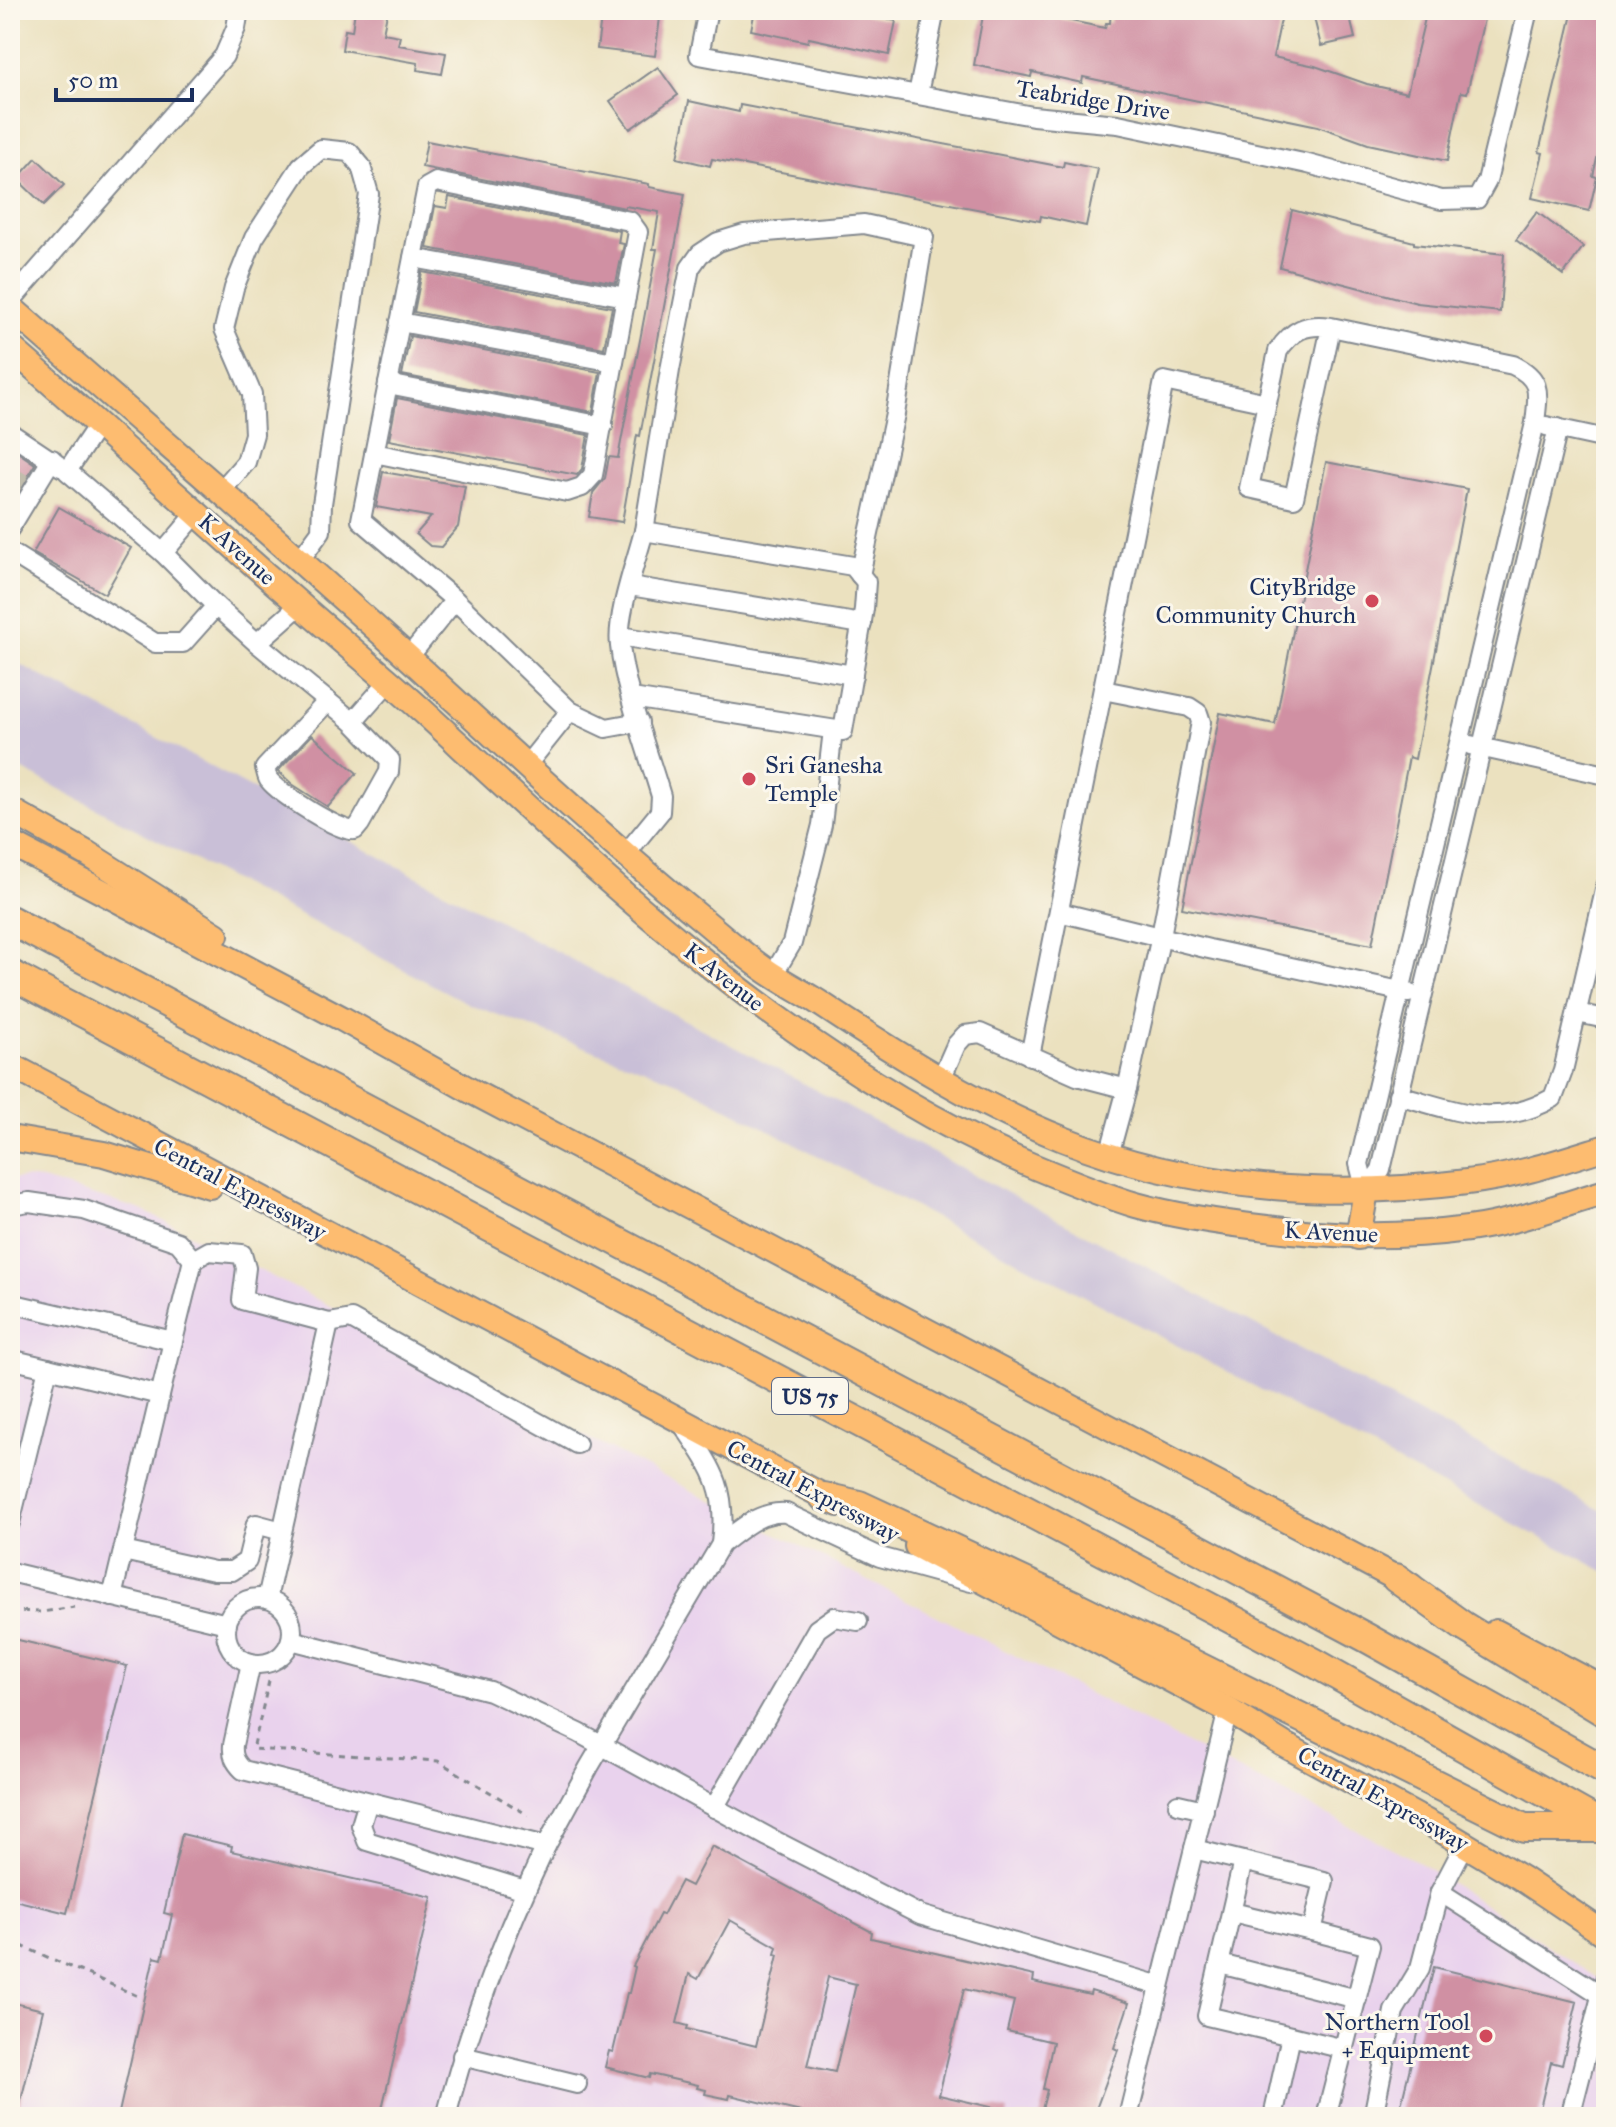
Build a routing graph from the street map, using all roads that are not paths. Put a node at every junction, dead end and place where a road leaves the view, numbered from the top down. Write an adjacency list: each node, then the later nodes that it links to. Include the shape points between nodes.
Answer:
1 (239, 10): 8 (street, via 224,56)
2 (708, 10): 5 (street, Teabridge Drive, via 699,55)
3 (935, 10): 5 (street)
4 (1528, 10): 5 (street, Teabridge Drive, via 1487,181 1477,199 1441,200 1308,164 1118,124 1033,116)
5 (918, 94)
6 (413, 258): 7 (street); 7 (street, via 427,187 436,182 630,221 638,232); 9 (street)
7 (626, 297): 12 (street)
8 (10, 304): 23 (main road, K Avenue)
9 (400, 322): 12 (street); 13 (street)
10 (1331, 327): 14 (street, via 1305,326 1286,339 1278,351); 14 (street, via 1294,498 1249,488); 15 (street, via 1526,371 1535,380 1538,395)
11 (10, 347): 16 (main road, K Avenue)
12 (614, 362): 17 (street)
13 (388, 384): 17 (street); 21 (street)
14 (1267, 403): 41 (street, via 1164,381)
15 (1535, 423): 18 (street); 48 (street)
16 (98, 425): 22 (street); 24 (main road, K Avenue)
17 (603, 426): 21 (street, via 593,475 582,487 567,492)
18 (1558, 428): 20 (street); 49 (street)
19 (10, 433): 22 (street)
20 (1606, 439)
21 (374, 453): 32 (street, via 361,520)
22 (59, 465): 25 (street, via 29,487); 28 (street)
23 (220, 492): 24 (main road); 29 (main road, K Avenue); 29 (street, via 246,462 254,434 252,394 224,329 234,288 254,238 301,166 321,149 349,152 361,166 369,194 321,531)
24 (197, 513): 28 (street); 33 (main road, K Avenue)
25 (13, 517)
26 (644, 531): 30 (street, via 853,566); 30 (street, via 690,268 700,254 744,234 864,224 924,237 895,414); 31 (street)
27 (10, 552): 34 (street, via 155,643 183,643)
28 (163, 553): 34 (street)
29 (299, 561): 38 (main road, K Avenue)
30 (860, 575): 35 (street, via 866,582)
31 (630, 586): 35 (street); 36 (street)
32 (455, 600): 38 (street); 44 (street)
33 (300, 605): 37 (street); 40 (main road, K Avenue)
34 (216, 606): 37 (street)
35 (862, 624): 39 (street)
36 (620, 636): 39 (street); 42 (street)
37 (257, 643): 43 (street)
38 (408, 658): 40 (main road); 50 (main road, K Avenue)
39 (853, 675): 47 (street, via 843,731)
40 (389, 681): 45 (street); 76 (main road, K Avenue, via 687,950 770,1013 922,1113)
41 (1103, 690): 56 (street); 58 (street, via 1189,707 1201,722)
42 (632, 698): 46 (street); 47 (street)
43 (328, 701): 45 (street); 45 (street, via 265,768 268,780 347,831 360,824 389,772 390,760)
44 (570, 711): 46 (street, via 606,728); 50 (street)
45 (353, 722)
46 (639, 722): 54 (street, via 661,796 660,812)
47 (833, 730): 60 (street, via 822,825 792,943)
48 (1459, 742): 49 (street); 61 (street)
49 (1482, 748): 51 (street); 62 (street)
50 (526, 766): 54 (main road, K Avenue)
51 (1606, 775)
52 (10, 810): 65 (main road)
53 (10, 843): 65 (main road)
54 (624, 856): 60 (main road, K Avenue)
55 (1606, 886): 63 (street)
56 (1059, 912): 58 (street); 66 (street)
57 (10, 920): 107 (highway, US 75, via 1367,1638)
58 (1161, 936): 61 (street); 69 (street)
59 (10, 974): 112 (highway, US 75, via 1315,1663)
60 (773, 975): 68 (main road, K Avenue)
61 (1400, 990): 62 (street); 74 (street, via 1359,1164)
62 (1424, 996): 70 (street)
63 (1577, 1013): 64 (street); 70 (street, via 1553,1098 1532,1109 1500,1117)
64 (1606, 1019)
65 (359, 1028): 95 (main road)
66 (1030, 1056): 68 (street, via 980,1033 965,1035); 69 (street)
67 (10, 1065): 78 (main road, Central Expressway)
68 (941, 1079): 73 (main road, K Avenue, via 1062,1139)
69 (1127, 1089): 73 (street)
70 (1398, 1095): 74 (street, via 1381,1170)
71 (10, 1138): 78 (main road, via 128,1160)
72 (1606, 1147): 74 (main road, K Avenue, via 1471,1182)
73 (1109, 1155): 74 (main road, K Avenue, via 1243,1184); 76 (main road)
74 (1366, 1191): 79 (main road)
75 (1606, 1192): 79 (main road, K Avenue, via 1475,1228)
76 (1096, 1193): 79 (main road, K Avenue, via 1192,1218)
77 (10, 1205): 80 (street, via 29,1202 84,1210 178,1242)
78 (280, 1210): 87 (main road, Central Expressway)
79 (1358, 1237)
80 (193, 1260): 82 (street, via 209,1251 242,1254 242,1300); 83 (street)
81 (10, 1303): 83 (street)
82 (329, 1323): 88 (street, via 351,1319); 91 (street)
83 (173, 1341): 86 (street)
84 (10, 1359): 85 (street)
85 (48, 1368): 86 (street); 90 (street)
86 (160, 1395): 93 (street)
87 (680, 1422): 89 (main road, Central Expressway); 92 (street, via 721,1490)
88 (577, 1444)
89 (824, 1497): 96 (main road, Central Expressway); 112 (highway, via 859,1505 1076,1606 1524,1828)
90 (10, 1523)
91 (282, 1531): 93 (street, via 256,1524 247,1561 232,1571); 98 (street)
92 (721, 1544): 96 (street, via 749,1522 786,1513 880,1557); 106 (street)
93 (123, 1551): 97 (street)
94 (10, 1572): 97 (street)
95 (1396, 1578): 103 (main road); 105 (highway, via 1463,1626)
96 (1004, 1592): 104 (main road, Central Expressway)
97 (112, 1597): 100 (street)
98 (267, 1599): 100 (street, via 242,1603); 101 (street, via 288,1615)
99 (858, 1621): 110 (street, via 834,1617 817,1629)
100 (227, 1624): 102 (street, via 231,1648)
101 (291, 1640): 102 (street, via 275,1660); 106 (street, via 490,1691)
102 (251, 1663): 108 (street, via 233,1745 236,1763 243,1770)
103 (1606, 1690)
104 (1228, 1710): 111 (street); 113 (main road, Central Expressway)
105 (1606, 1713)
106 (601, 1746): 110 (street); 114 (street)
107 (1606, 1771)
108 (368, 1802): 114 (street); 117 (street, via 361,1825 367,1841)
109 (1178, 1804): 111 (street)
110 (714, 1808): 123 (street, via 920,1915)
111 (1204, 1810): 115 (street)
112 (1606, 1827)
113 (1465, 1844): 118 (street); 121 (main road, Central Expressway)
114 (546, 1846): 117 (street)
115 (1194, 1849): 116 (street); 123 (street)
116 (1243, 1861): 119 (street); 120 (street, via 1324,1881)
117 (525, 1890): 128 (street)
118 (1440, 1892): 124 (street); 134 (street, via 1420,1968 1394,2011)
119 (1232, 1912): 120 (street); 122 (street)
120 (1312, 1931): 125 (street, via 1370,1946)
121 (1606, 1935)
122 (1220, 1964): 125 (street); 126 (street, via 1207,2016)
123 (1160, 1986): 131 (street)
124 (1605, 1990): 135 (street)
125 (1357, 1999): 127 (street)
126 (1291, 2036): 127 (street); 132 (street)
127 (1344, 2049): 133 (street)
128 (462, 2056): 129 (street); 130 (street)
129 (577, 2084)
130 (446, 2117)
131 (1128, 2117)
132 (1273, 2117)
133 (1326, 2117)
134 (1373, 2117)
135 (1570, 2117)

